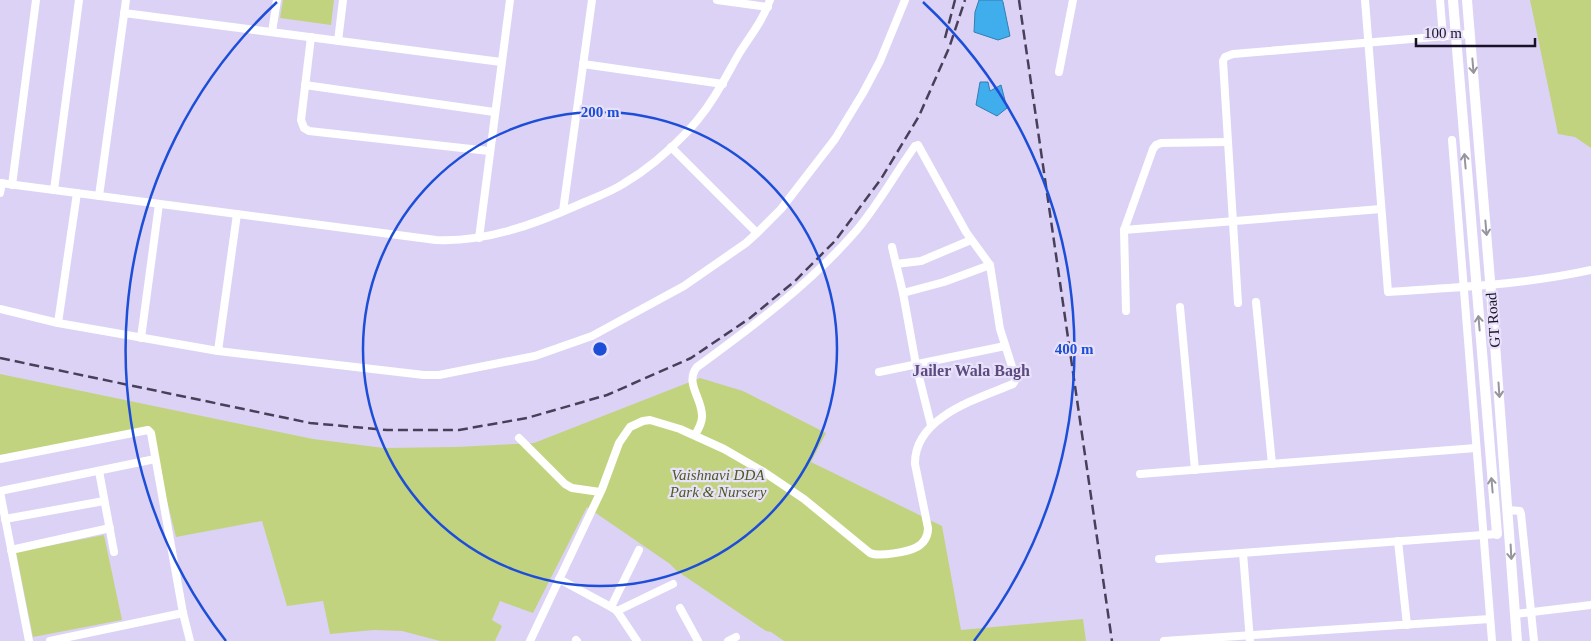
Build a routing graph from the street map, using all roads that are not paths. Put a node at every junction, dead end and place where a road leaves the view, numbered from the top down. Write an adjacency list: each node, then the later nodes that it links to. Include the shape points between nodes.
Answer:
1 (36, 0): 35 (street)
2 (79, 0): 36 (street)
3 (126, 0): 16 (street)
4 (277, 0): 17 (street)
5 (343, 0): 22 (street)
6 (510, 0): 24 (street)
7 (592, 0): 25 (street)
8 (718, 0): 15 (street)
9 (905, 0): 46 (street, via 863,93 834,139)
10 (1073, 0): 26 (street)
11 (1365, 0): 23 (street)
12 (1440, 0): 21 (street)
13 (1453, 0): 19 (main road, GT Road)
14 (1467, 0): 18 (main road, GT Road)
15 (769, 3): 27 (street)
16 (124, 13): 17 (street); 39 (street)
17 (272, 32): 20 (street)
18 (1470, 34): 19 (street); 53 (main road, GT Road, one-way to 53)
19 (1455, 36): 21 (street); 54 (main road, GT Road, one-way to 19)
20 (311, 37): 22 (street); 28 (street)
21 (1443, 37): 23 (street)
22 (338, 41): 24 (street)
23 (1367, 43): 31 (street, via 1228,55 1223,61); 41 (street)
24 (501, 62): 29 (street)
25 (583, 64): 27 (street); 42 (street)
26 (1059, 72)
27 (723, 84): 32 (street, via 688,131)
28 (305, 85): 29 (street); 33 (street, via 301,124 309,131)
29 (494, 112): 33 (street)
30 (1452, 140): 55 (street)
31 (1227, 142): 44 (street); 45 (street, via 1161,143 1156,146)
32 (671, 147): 42 (street, via 621,185); 46 (street)
33 (489, 152): 47 (street)
34 (1, 183): 35 (street); 37 (street)
35 (12, 185): 36 (street)
36 (54, 190): 38 (street)
37 (0, 193)
38 (77, 193): 39 (street); 62 (street)
39 (99, 196): 40 (street)
40 (159, 204): 43 (street); 63 (street)
41 (1381, 209): 44 (street); 55 (street, via 1388,292)
42 (563, 212): 47 (street, via 530,225)
43 (237, 214): 47 (street, via 436,240); 65 (street)
44 (1232, 220): 45 (street); 58 (street)
45 (1124, 230): 61 (street)
46 (758, 234): 65 (street, via 684,286 605,330 529,358 424,375)
47 (479, 238)
48 (971, 240): 50 (street, via 921,261); 51 (street); 69 (street, via 923,152 916,145 857,229 833,256 751,327 696,367 691,382 702,416)
49 (892, 247): 50 (street)
50 (896, 264): 56 (street)
51 (990, 265): 56 (street, via 944,282); 64 (street)
52 (1591, 270): 53 (street)
53 (1491, 285): 54 (street); 81 (main road, GT Road, one-way to 81)
54 (1476, 286): 55 (street); 84 (main road, GT Road, one-way to 54)
55 (1463, 287): 71 (street)
56 (903, 292): 66 (street)
57 (1256, 302): 74 (street)
58 (1238, 303)
59 (1180, 307): 75 (street)
60 (0, 309): 62 (street)
61 (1126, 311)
62 (58, 323): 63 (street)
63 (141, 338): 65 (street)
64 (1005, 346): 66 (street); 68 (street, via 1016,376 1015,382 946,414)
65 (218, 350)
66 (916, 364): 67 (street); 68 (street)
67 (879, 372)
68 (931, 425): 69 (street, via 920,442 915,459 927,537 916,548 880,556 870,553 804,499 764,472)
69 (695, 436): 79 (street, via 650,420 630,427 619,443)
70 (519, 438): 79 (street, via 564,484)
71 (1476, 448): 74 (street); 85 (street)
72 (0, 459): 73 (street, via 145,429 151,433)
73 (154, 459): 76 (street); 98 (street)
74 (1272, 464): 75 (street)
75 (1195, 470): 77 (street)
76 (99, 471): 78 (street); 80 (street)
77 (1140, 474)
78 (0, 491): 82 (street)
79 (600, 492): 92 (street)
80 (104, 501): 82 (street); 83 (street)
81 (1508, 510): 97 (street, via 1521,514); 99 (main road, GT Road, one-way to 99)
82 (5, 519): 87 (street)
83 (110, 528): 87 (street); 89 (street)
84 (1497, 534): 85 (street)
85 (1483, 535): 86 (street); 100 (street)
86 (1398, 541): 90 (street); 101 (street)
87 (11, 550): 104 (street)
88 (639, 550): 96 (street)
89 (114, 552)
90 (1243, 553): 91 (street); 103 (street)
91 (1159, 559)
92 (559, 580): 96 (street); 107 (street)
93 (673, 584): 96 (street)
94 (1591, 605): 97 (street)
95 (680, 608): 109 (street)
96 (614, 609): 108 (street)
97 (1530, 612): 99 (street); 114 (street)
98 (183, 613): 105 (street); 106 (street)
99 (1515, 614): 113 (main road, GT Road)
100 (1490, 619): 101 (street); 112 (street)
101 (1407, 625): 103 (street)
102 (736, 637): 110 (street)
103 (1249, 638): 111 (street)
104 (29, 641)
105 (50, 641)
106 (189, 641)
107 (530, 641)
108 (637, 641)
109 (698, 641)
110 (728, 641)
111 (1164, 641)
112 (1492, 641)
113 (1517, 641)
114 (1534, 641)

